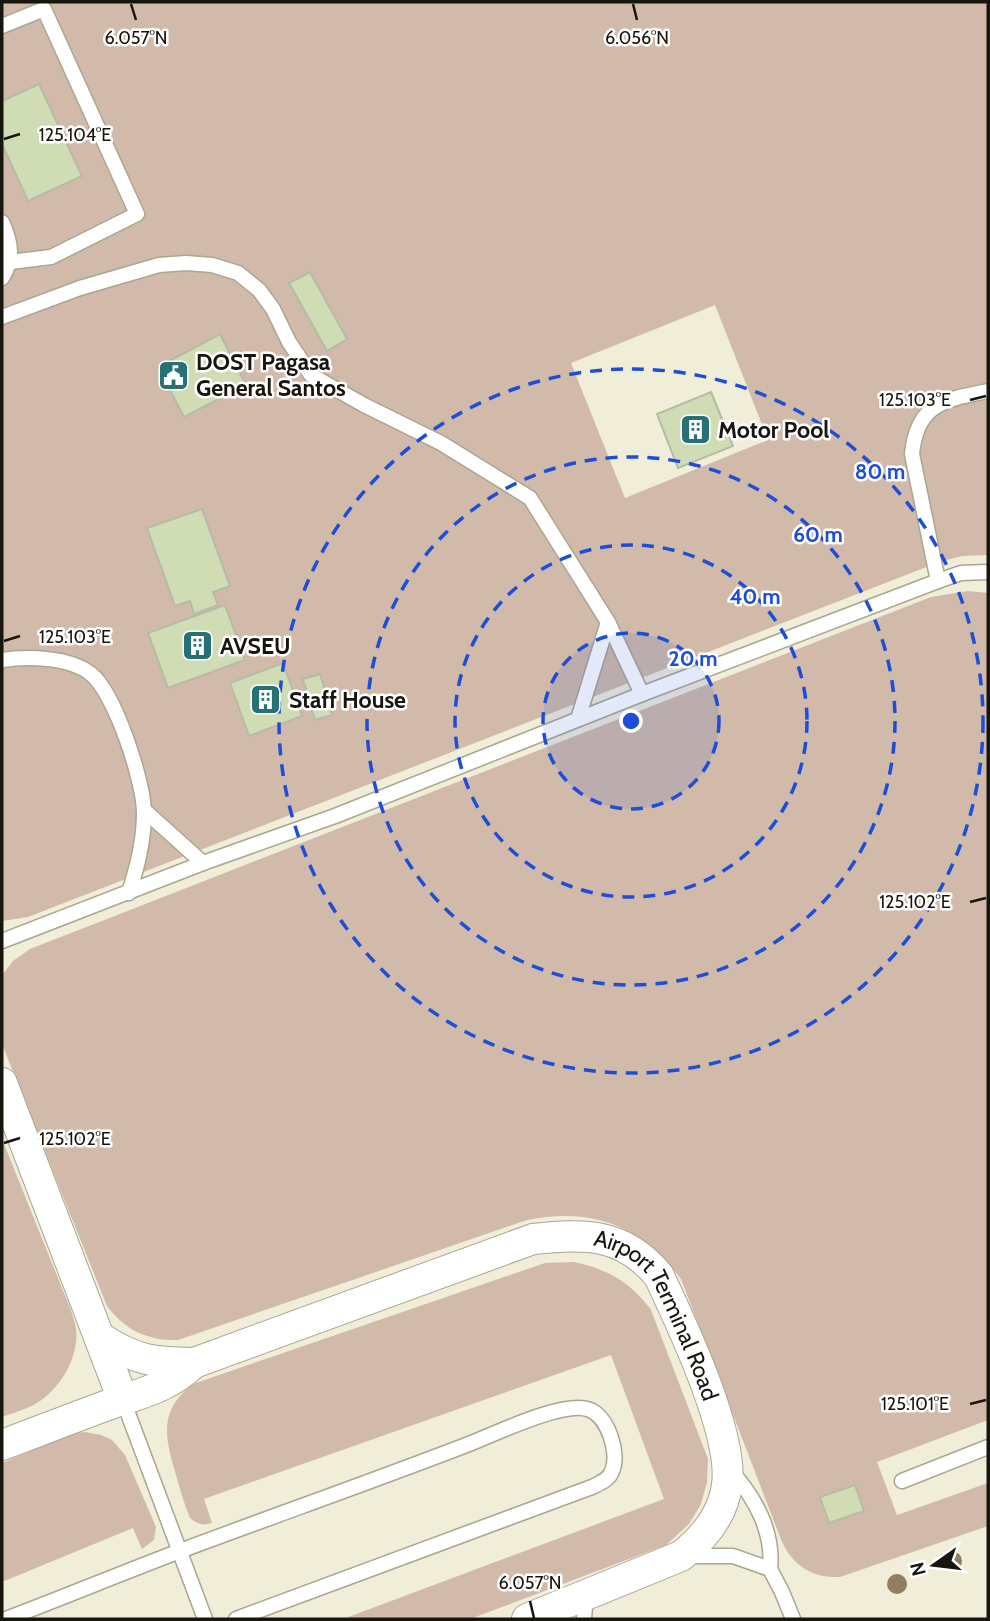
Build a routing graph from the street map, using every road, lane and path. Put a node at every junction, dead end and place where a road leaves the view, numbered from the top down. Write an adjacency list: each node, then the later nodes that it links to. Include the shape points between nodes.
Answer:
1 (2, 26): 3 (lane, via 44,9 137,214 51,257)
2 (2, 222): 3 (lane)
3 (10, 262): 4 (lane)
4 (2, 278)
5 (2, 317): 9 (lane, via 159,265 212,265 238,273 273,309 311,375 441,443 530,498)
6 (988, 391): 8 (lane, via 938,405 926,413 914,437 912,454)
7 (988, 572): 8 (lane, via 961,573)
8 (938, 581): 11 (lane)
9 (608, 622): 11 (lane); 12 (lane)
10 (2, 660): 13 (lane, via 46,658 90,673 102,687 123,733)
11 (642, 694): 12 (lane)
12 (578, 719): 14 (lane)
13 (144, 810): 14 (lane); 15 (lane, via 138,865)
14 (204, 863): 15 (lane)
15 (129, 892): 16 (lane)
16 (2, 942)
17 (2, 1083): 18 (street)
18 (101, 1338): 19 (street, Airport Terminal Road, via 151,1362); 20 (street)
19 (194, 1363): 20 (street, Airport Terminal Road, via 167,1384); 23 (street, Airport Terminal Road, via 533,1239 603,1238 646,1260 659,1276 720,1424)
20 (122, 1400): 21 (street, Airport Terminal Road); 25 (lane)
21 (2, 1445)
22 (988, 1448): 24 (lane)
23 (728, 1467): 26 (street, Airport Terminal Road, via 727,1486 714,1521 701,1540); 27 (lane, via 758,1508 772,1552)
24 (902, 1481)
25 (180, 1551): 29 (lane); 30 (lane); 31 (lane, via 551,1412 588,1409 602,1419 614,1453 612,1471 605,1481)
26 (681, 1556): 27 (lane, via 733,1556); 28 (street, Airport Terminal Road)
27 (770, 1569): 33 (lane)
28 (585, 1607): 32 (street, Airport Terminal Road)
29 (6, 1619)
30 (205, 1619)
31 (236, 1619)
32 (527, 1619)
33 (793, 1619)

